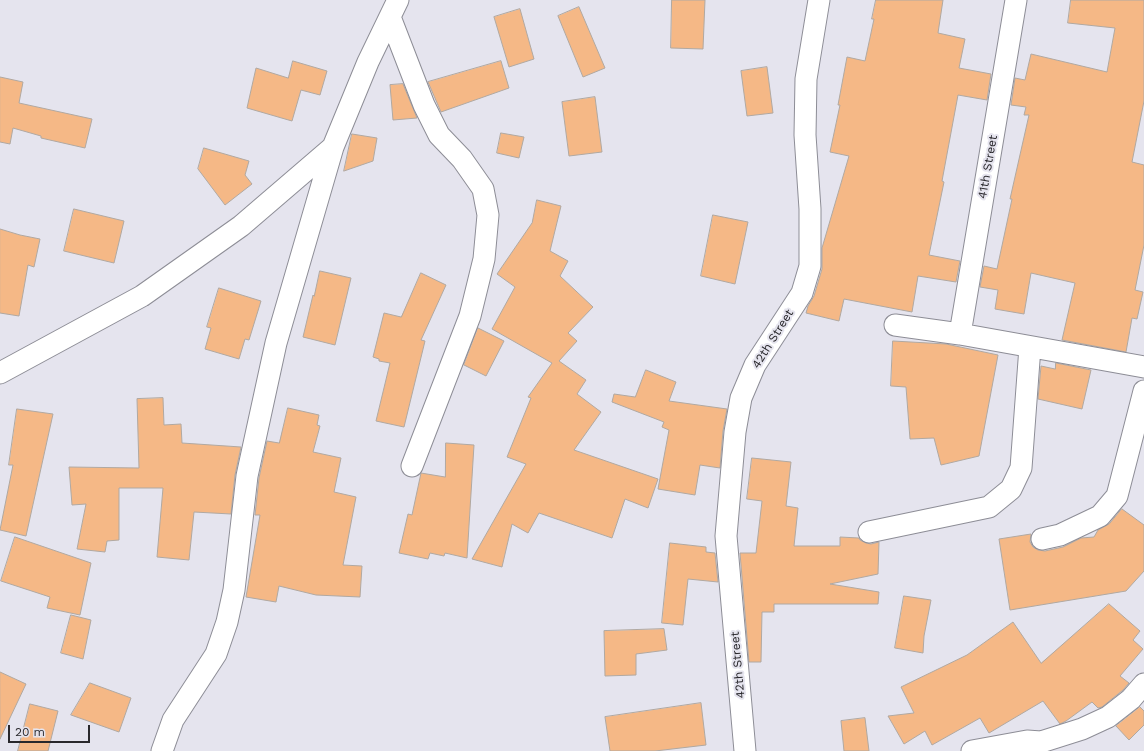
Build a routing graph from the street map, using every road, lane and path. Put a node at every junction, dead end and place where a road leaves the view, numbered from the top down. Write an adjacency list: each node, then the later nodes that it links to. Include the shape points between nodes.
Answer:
1 (819, 0): 17 (street, 42th Street, via 806,79 805,135 810,210 810,266 802,293 755,365 741,398 735,432 726,536)
2 (1016, 0): 6 (street, 41th Street)
3 (394, 8): 4 (street, via 368,62); 11 (street, via 424,105 439,135 462,160 483,189 488,215 484,259 470,316)
4 (333, 147): 9 (street, via 241,226 142,296); 16 (street, via 276,343 247,476 234,590 227,622 216,654 173,720)
5 (895, 325): 6 (street)
6 (960, 334): 7 (street)
7 (1030, 347): 8 (street); 12 (street, via 1021,468 1011,489 989,507)
8 (1144, 367)
9 (0, 373)
10 (1144, 391): 13 (street, via 1117,496 1100,516 1060,535)
11 (412, 466)
12 (869, 532)
13 (1042, 539)
14 (1144, 684): 15 (street, via 1131,699 1108,717)
15 (1040, 747): 18 (street, via 1027,741)
16 (162, 751)
17 (746, 751)
18 (972, 751)

